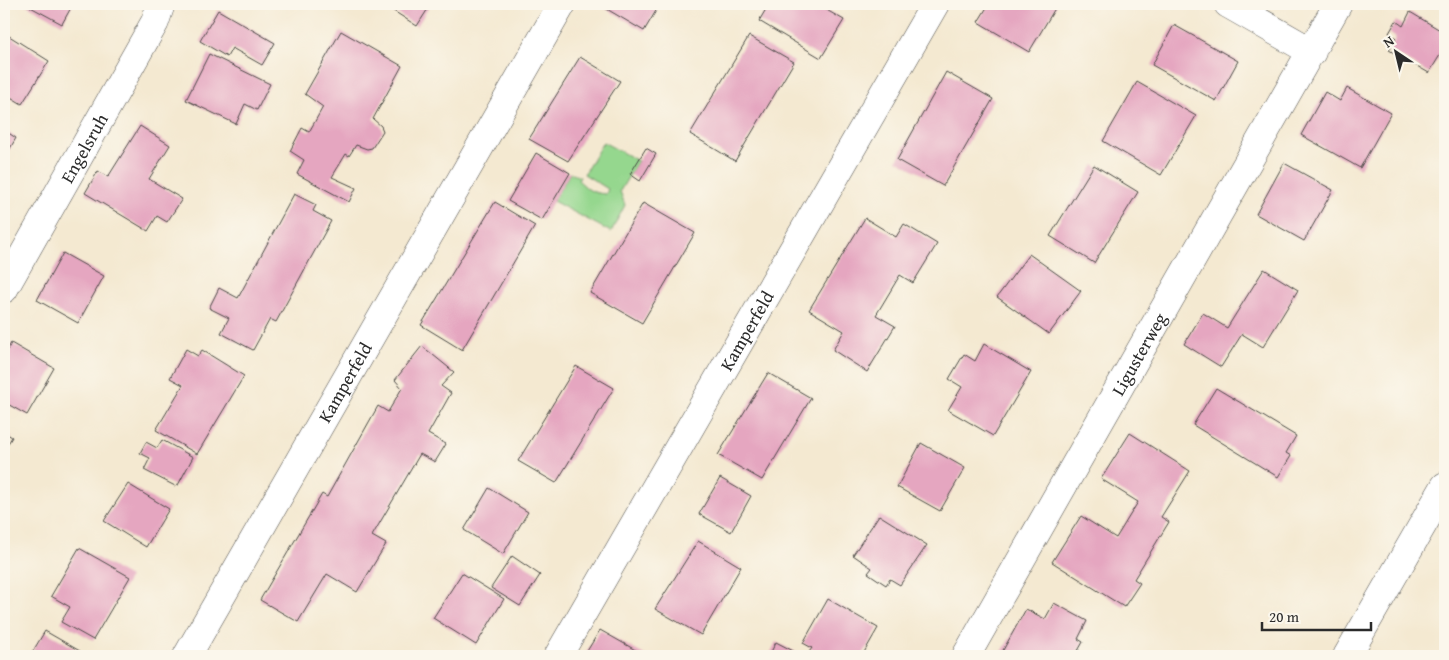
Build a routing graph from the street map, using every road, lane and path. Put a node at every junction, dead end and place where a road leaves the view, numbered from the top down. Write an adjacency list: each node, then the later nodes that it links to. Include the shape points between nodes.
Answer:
1 (161, 4): 7 (street, Engelsruh, via 155,22)
2 (562, 4): 9 (street, Kamperfeld)
3 (935, 4): 10 (street, Kamperfeld)
4 (1228, 4): 6 (street)
5 (1338, 4): 6 (street, Ligusterweg)
6 (1312, 52): 11 (street, Ligusterweg)
7 (4, 289)
8 (1445, 486): 12 (street)
9 (187, 656)
10 (558, 656)
11 (966, 656)
12 (1347, 656)

